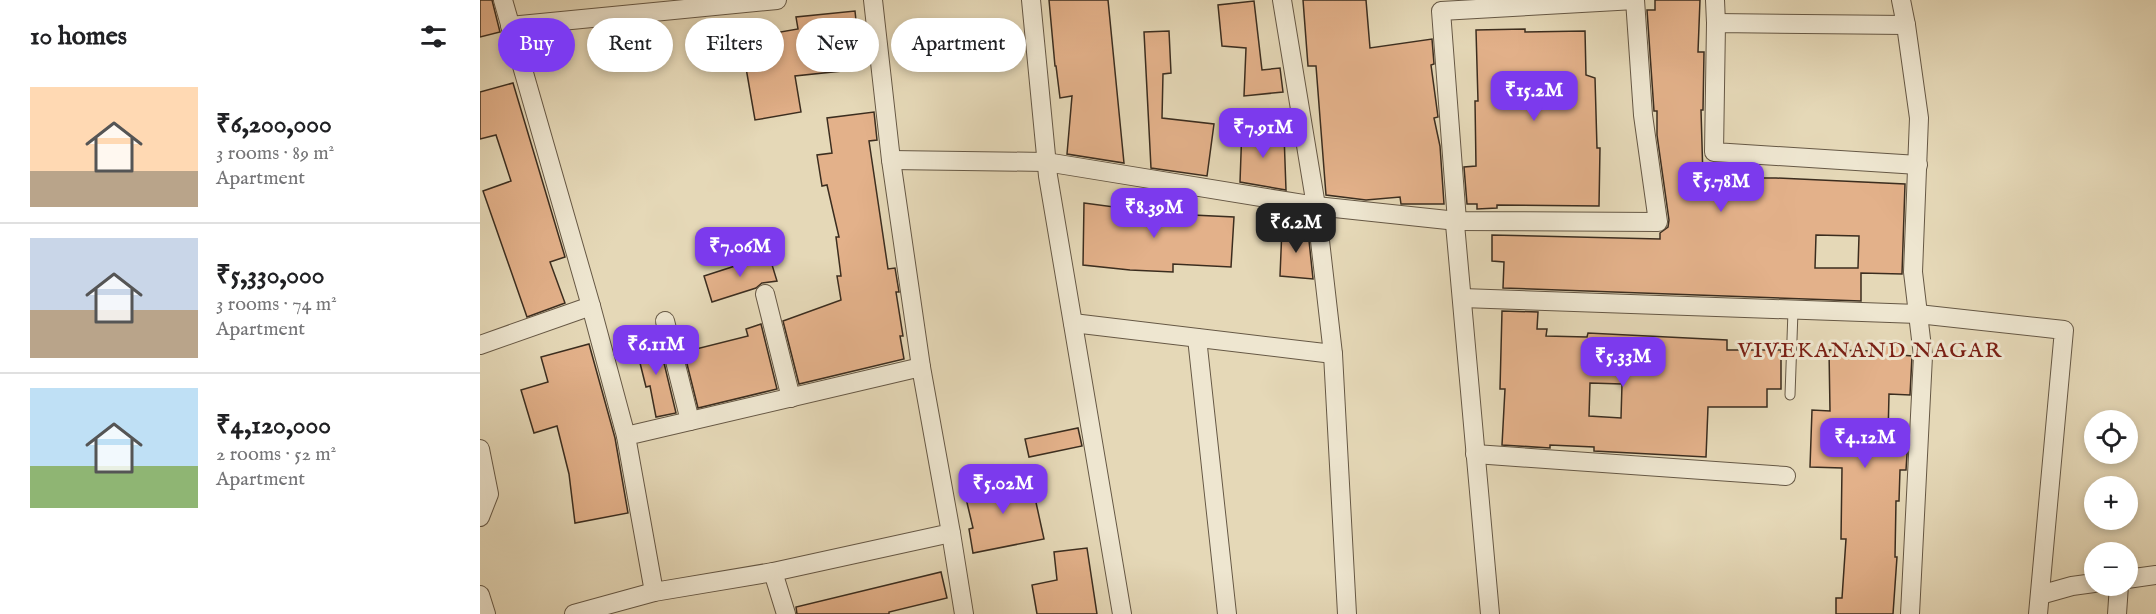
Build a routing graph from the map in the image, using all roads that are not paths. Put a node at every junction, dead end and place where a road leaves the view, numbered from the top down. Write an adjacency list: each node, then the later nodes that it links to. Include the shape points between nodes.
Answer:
1 (503, 0): 9 (street)
2 (777, 0): 10 (street)
3 (873, 0): 14 (street)
4 (1030, 0): 15 (street)
5 (1282, 0): 17 (street)
6 (1635, 0): 18 (street, via 1441,11); 18 (street, via 1643,115 1658,222)
7 (1715, 0): 11 (street)
8 (1901, 0): 12 (street)
9 (508, 18)
10 (575, 20)
11 (1716, 23): 12 (street); 16 (street, via 1714,152)
12 (1906, 25): 16 (street, via 1919,118)
13 (523, 72): 21 (street)
14 (891, 160): 15 (street); 29 (street)
15 (1046, 162): 17 (street); 25 (street)
16 (1918, 165): 23 (street, via 1913,272)
17 (1316, 206): 18 (street); 28 (street)
18 (1457, 221): 20 (street)
19 (765, 294): 31 (street)
20 (1462, 298): 22 (street); 35 (street)
21 (591, 306): 27 (street); 33 (street)
22 (1793, 311): 23 (street); 30 (lane)
23 (1918, 314): 44 (street, via 2064,330); 53 (street, via 1923,356)
24 (665, 321): 32 (street)
25 (1072, 323): 26 (street); 49 (street)
26 (1197, 338): 28 (street); 50 (street)
27 (480, 345)
28 (1333, 354): 51 (street)
29 (921, 368): 31 (street); 38 (street)
30 (1790, 395)
31 (791, 398): 32 (street)
32 (690, 421): 33 (street)
33 (626, 436): 43 (street)
34 (480, 449): 37 (street, via 489,494)
35 (1475, 454): 36 (street); 52 (street)
36 (1786, 476)
37 (480, 517)
38 (951, 533): 39 (street); 48 (street)
39 (773, 572): 43 (street); 47 (street)
40 (2156, 575): 41 (street)
41 (2138, 577)
42 (2084, 584): 44 (street)
43 (654, 592): 46 (street)
44 (2040, 595): 54 (street)
45 (2118, 596): 55 (street)
46 (574, 614)
47 (786, 614)
48 (964, 614)
49 (1122, 614)
50 (1227, 614)
51 (1347, 614)
52 (1490, 614)
53 (1910, 614)
54 (2038, 614)
55 (2117, 614)

